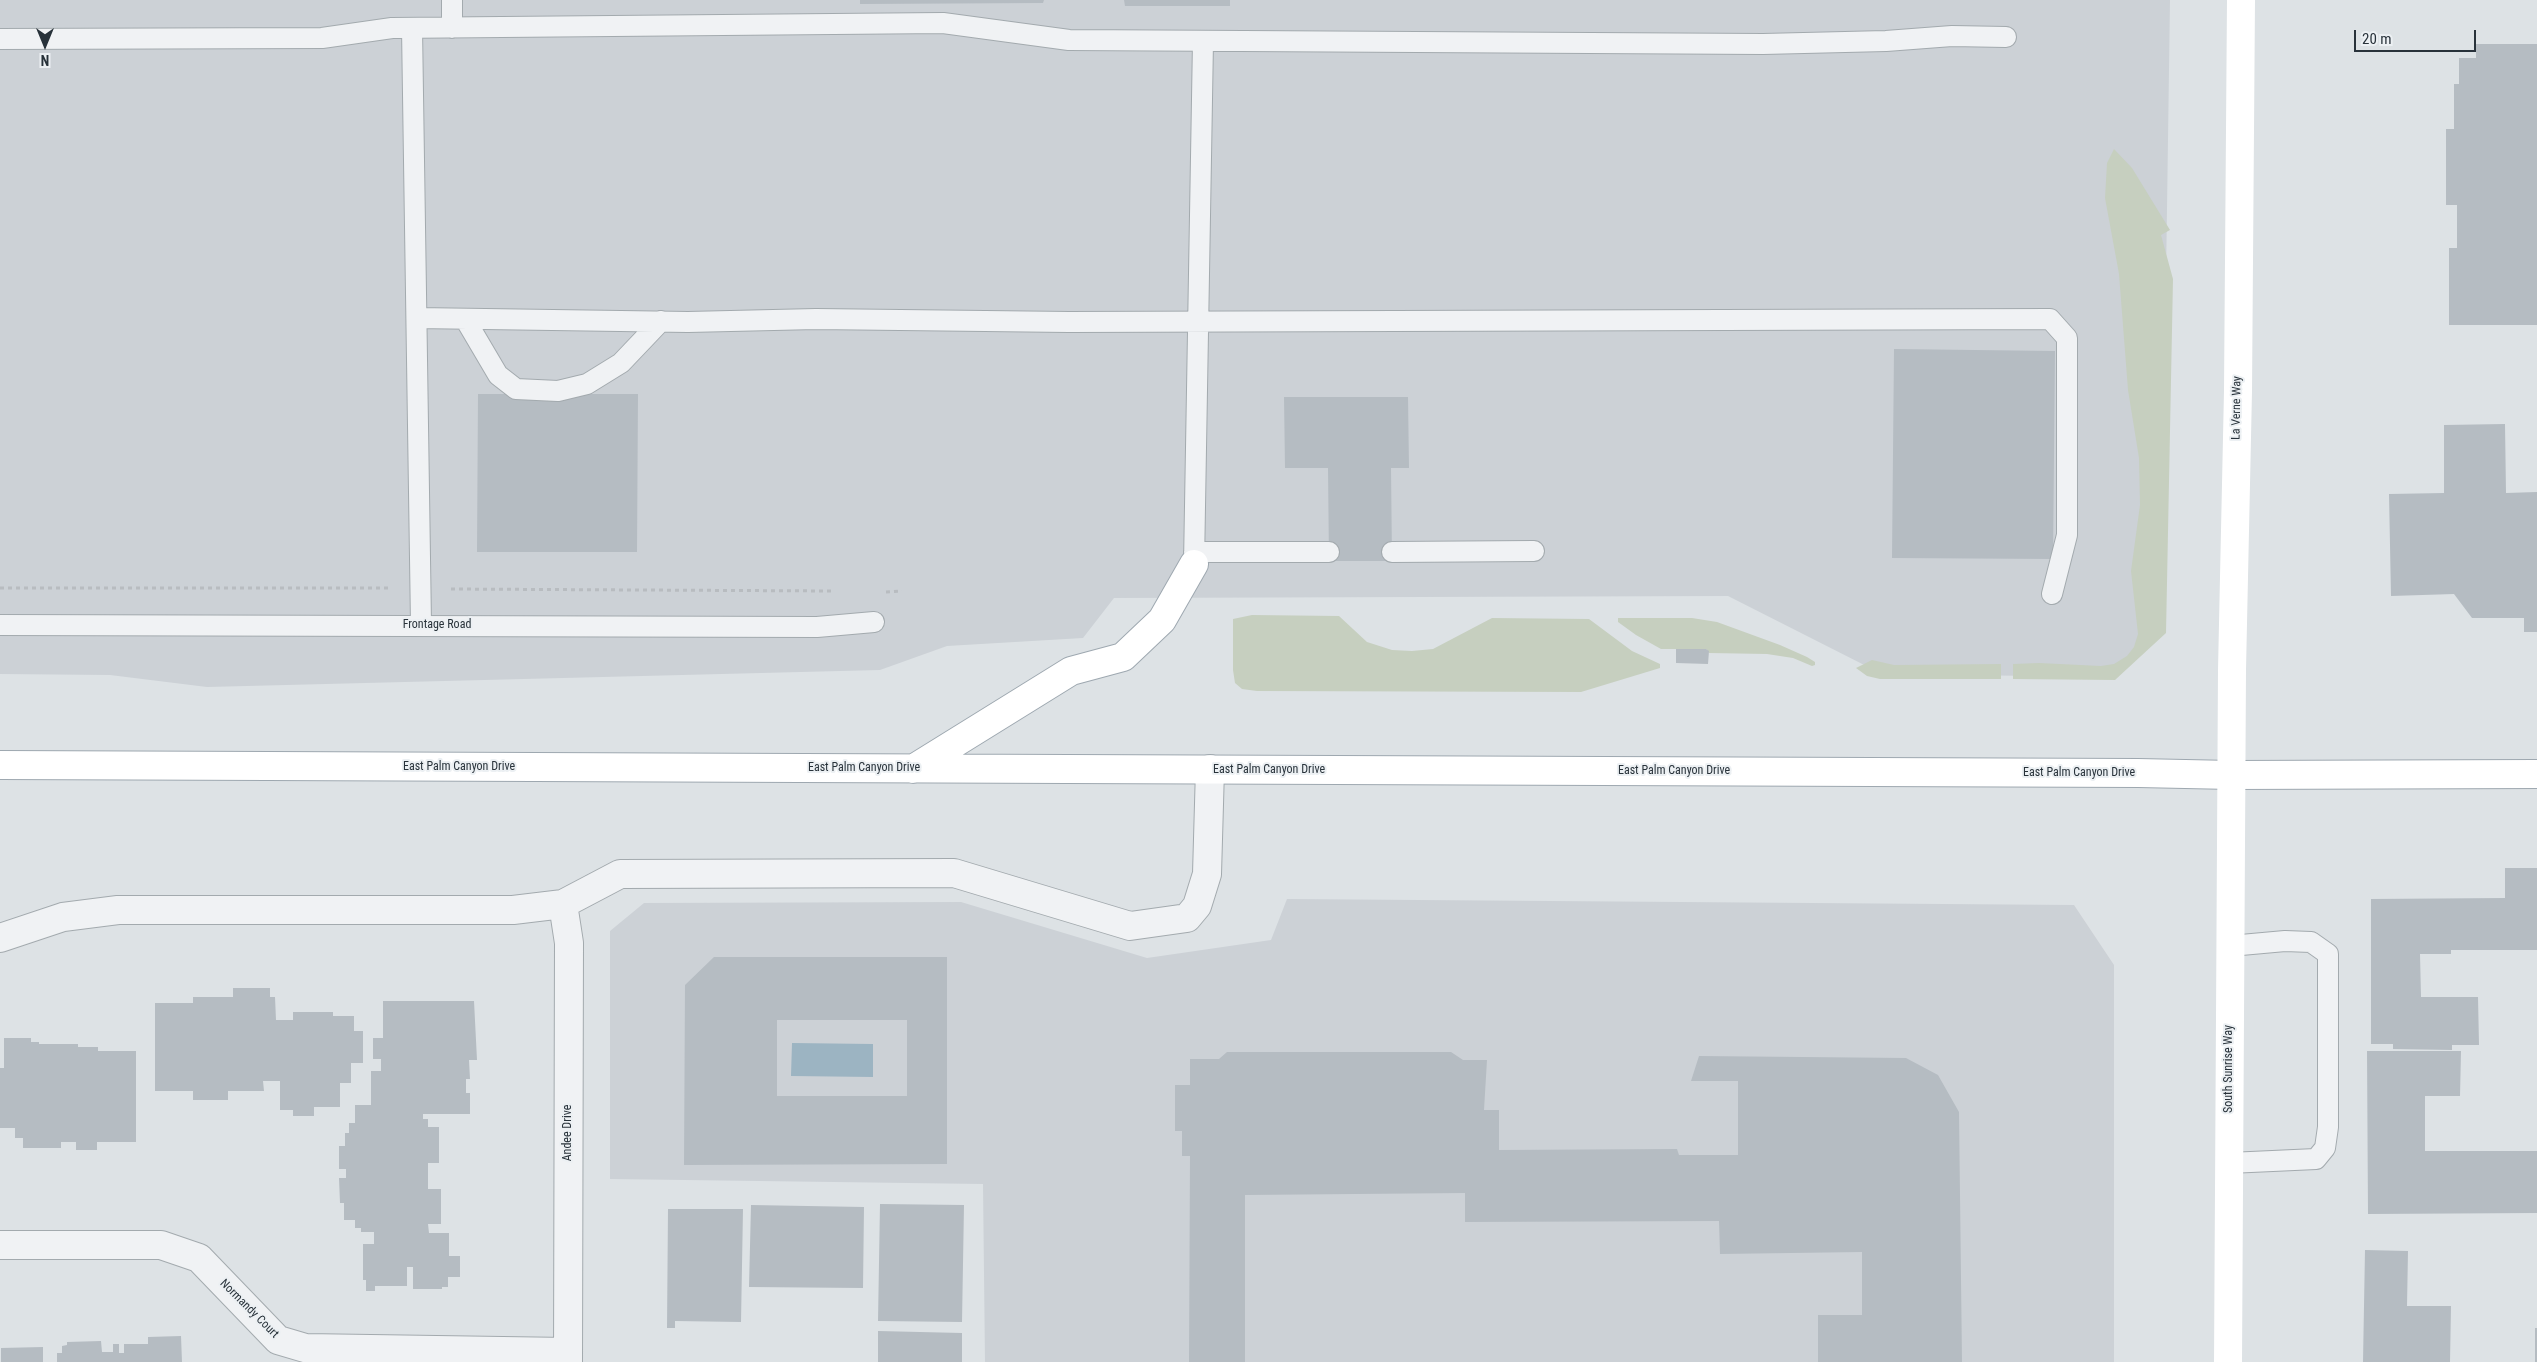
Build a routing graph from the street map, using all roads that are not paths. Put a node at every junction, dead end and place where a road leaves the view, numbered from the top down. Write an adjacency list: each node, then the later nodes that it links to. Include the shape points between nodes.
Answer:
1 (452, 0): 4 (lane)
2 (2240, 0): 24 (main road, La Verne Way)
3 (412, 28): 4 (lane); 6 (lane, via 322,38); 8 (lane)
4 (452, 28): 7 (lane, via 943,23 1069,40)
5 (2006, 37): 7 (lane, via 1952,36 1763,44)
6 (0, 39)
7 (1203, 40): 11 (lane)
8 (417, 318): 9 (lane); 18 (lane)
9 (465, 319): 10 (lane); 10 (lane, via 498,375 516,389 558,391 587,384 621,363)
10 (661, 321): 11 (lane)
11 (1198, 321): 15 (lane); 16 (lane, via 2050,318 2067,338 2067,535)
12 (1534, 551): 14 (lane)
13 (1329, 552): 15 (lane)
14 (1392, 552)
15 (1194, 558): 21 (main road, via 1162,620 1123,657 1071,671)
16 (2052, 594)
17 (874, 622): 18 (lane, Frontage Road, via 817,627)
18 (420, 624): 19 (lane, Frontage Road)
19 (0, 625)
20 (0, 765): 21 (main road, East Palm Canyon Drive)
21 (913, 769): 22 (main road, East Palm Canyon Drive)
22 (1210, 769): 24 (main road, East Palm Canyon Drive); 25 (street, via 1207,874 1197,906 1187,918 1130,926 954,873 620,874)
23 (2537, 774): 24 (main road, East Palm Canyon Drive)
24 (2232, 776): 27 (main road, South Sunrise Way)
25 (563, 904): 26 (street, via 513,910 118,910 63,917); 30 (street, Andee Drive, via 569,943)
26 (0, 938)
27 (2230, 946): 28 (main road, South Sunrise Way); 28 (lane, via 2311,942 2328,954 2328,1127 2325,1148 2316,1159)
28 (2229, 1163): 31 (main road, South Sunrise Way)
29 (0, 1245): 30 (street, Normandy Court, via 161,1245 199,1258 278,1340 305,1348)
30 (568, 1357)
31 (2228, 1362)

